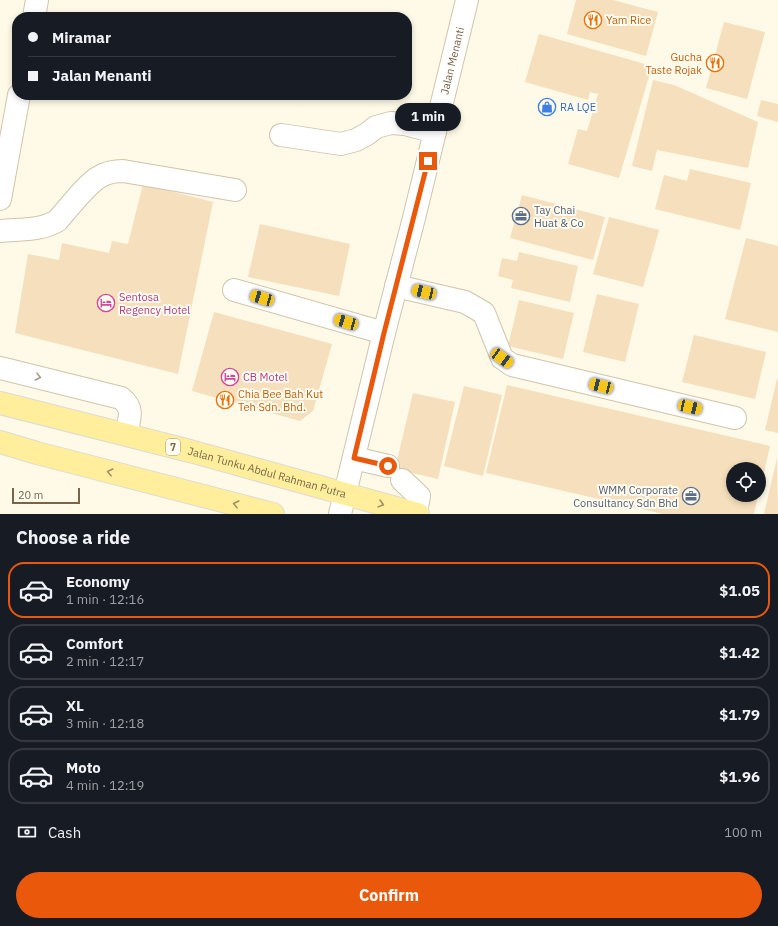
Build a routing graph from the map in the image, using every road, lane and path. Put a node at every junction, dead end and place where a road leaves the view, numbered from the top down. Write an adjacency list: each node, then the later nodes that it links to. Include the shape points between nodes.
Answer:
1 (37, 0): 3 (street)
2 (467, 0): 5 (street, Jalan Menanti)
3 (35, 12)
4 (18, 100): 8 (street)
5 (434, 132): 6 (street, via 391,123 376,127 356,140 341,144); 10 (street, Jalan Menanti)
6 (281, 135)
7 (235, 190): 9 (street, via 123,171 106,173 94,180 57,221 50,225)
8 (0, 199)
9 (0, 230)
10 (396, 286): 12 (street, Jalan Menanti); 15 (street, via 465,302 484,313 502,358 512,365)
11 (234, 290): 12 (street)
12 (384, 333): 18 (street, Jalan Menanti)
13 (0, 368): 16 (street, one-way to 16, via 121,398 128,403 131,412)
14 (0, 403): 16 (main road, Jalan Tunku Abdul Rahman Putra / 7)
15 (735, 418)
16 (126, 434): 19 (main road, Jalan Tunku Abdul Rahman Putra / 7)
17 (0, 442): 20 (main road, one-way to 17)
18 (354, 458): 19 (street, Jalan Menanti); 21 (street, via 395,473 419,496)
19 (342, 504): 21 (main road, Jalan Tunku Abdul Rahman Putra / 7, one-way to 21)
20 (274, 514)
21 (417, 514)

